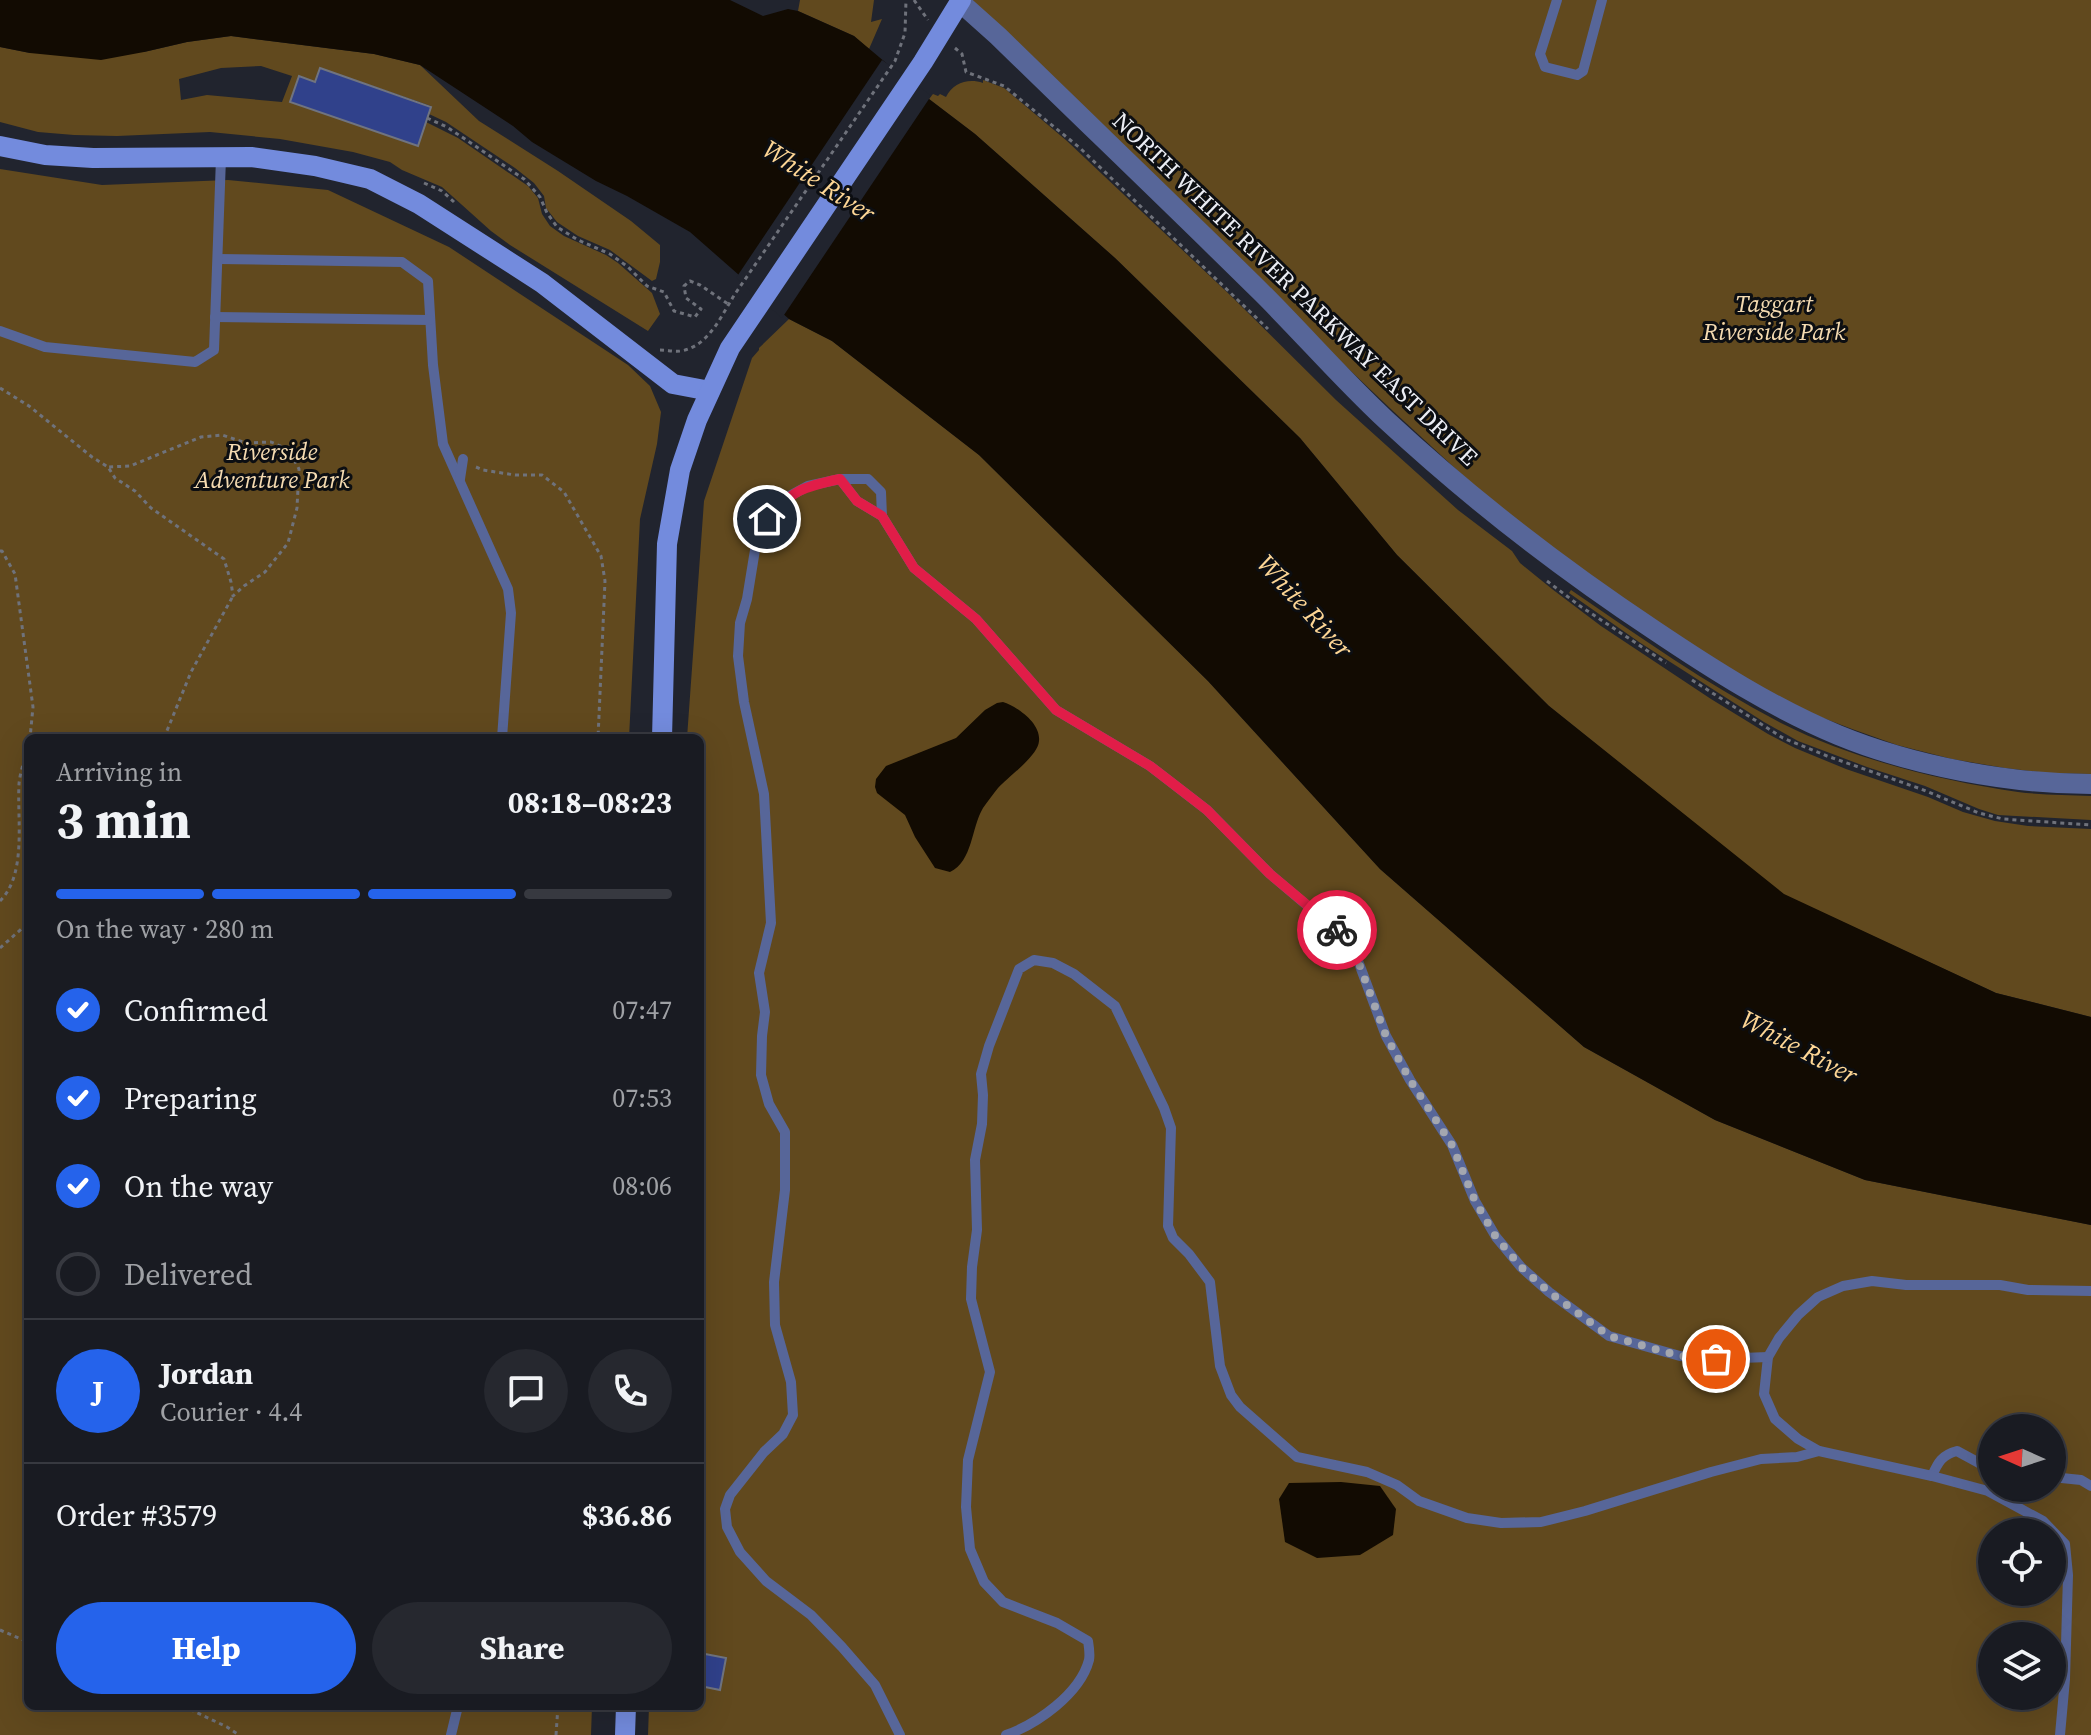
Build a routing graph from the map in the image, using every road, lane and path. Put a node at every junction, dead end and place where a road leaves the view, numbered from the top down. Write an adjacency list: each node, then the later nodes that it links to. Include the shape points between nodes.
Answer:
1 (906, 0): 9 (path, via 905,33 895,61)
2 (1557, 0): 3 (lane, via 1540,54 1545,67 1577,75 1583,71)
3 (1602, 0)
4 (960, 1): 15 (main road, via 747,320); 29 (street, NORTH WHITE RIVER PARKWAY EAST DRIVE, via 1386,420 1496,516 1595,591 1716,671 1838,735 1978,774)
5 (427, 118): 10 (path, via 524,179 557,227 610,254 647,286 664,292 674,311 699,314 701,309 686,298 684,286 690,281)
6 (0, 146): 7 (main road, via 93,158)
7 (221, 158): 8 (lane); 15 (main road, via 315,166 395,190 542,283 673,384)
8 (218, 259): 11 (lane); 12 (lane, via 402,262 428,281)
9 (735, 294)
10 (728, 304)
11 (215, 317): 12 (lane); 13 (lane, via 214,350 195,362 45,347)
12 (430, 320): 19 (lane, via 443,444)
13 (0, 331)
14 (0, 388): 17 (path)
15 (710, 391): 27 (main road, via 680,470 670,522)
16 (463, 459): 19 (lane); 26 (path, via 483,470 542,475 564,492 601,556 605,581)
17 (108, 467): 22 (path, via 151,508 224,559); 22 (path, via 130,466 201,437 222,435 289,450 299,469 288,543 265,572)
18 (840, 479): 20 (lane, via 857,501); 20 (lane, via 868,479 881,492); 50 (lane, via 808,486 786,498 767,519 740,623 738,656 764,794 771,923 759,973 765,1012 761,1075 785,1132 775,1325 791,1382 793,1415 730,1495 725,1509 727,1527 740,1552 842,1647 875,1685)
19 (459, 481): 25 (lane, via 508,589)
20 (882, 516): 34 (lane, via 914,568 976,619 1056,710 1150,766 1197,802 1342,935 1354,950 1386,1036 1452,1145 1496,1237 1521,1267 1609,1336 1680,1356)
21 (0, 551): 23 (path, via 15,574 33,707)
22 (233, 596): 24 (path, via 191,672)
23 (30, 734)
24 (166, 734)
25 (502, 734)
26 (598, 734)
27 (662, 734)
28 (24, 762): 30 (path, via 16,873)
29 (2091, 784)
30 (0, 901)
31 (24, 927): 32 (path)
32 (0, 948)
33 (2091, 1291): 34 (lane, via 1872,1281 1843,1286 1818,1297 1798,1315)
34 (1768, 1357): 35 (lane, via 1764,1394 1775,1419)
35 (1819, 1451): 37 (lane); 51 (lane, via 1736,1465 1541,1522 1501,1523 1419,1501 1367,1472 1297,1457 1231,1395 1220,1366 1210,1282 1168,1226 1171,1128 1115,1006 1074,974 1034,960 1019,969 981,1074 971,1299 990,1372 968,1460 966,1507 970,1549 984,1582 1003,1602 1088,1641 1089,1659 1079,1680 1056,1705)
36 (1978, 1462): 37 (lane, via 1957,1451 1946,1454)
37 (1932, 1476): 52 (lane, via 1988,1491 2043,1521 2065,1544)
38 (2066, 1478): 39 (lane)
39 (2091, 1486)
40 (0, 1630): 41 (path)
41 (24, 1640)
42 (191, 1710): 46 (path)
43 (457, 1710): 47 (lane)
44 (558, 1710): 48 (path)
45 (626, 1710): 49 (main road)
46 (239, 1735)
47 (451, 1735)
48 (556, 1735)
49 (625, 1735)
50 (900, 1735)
51 (1006, 1735)
52 (2060, 1735)

